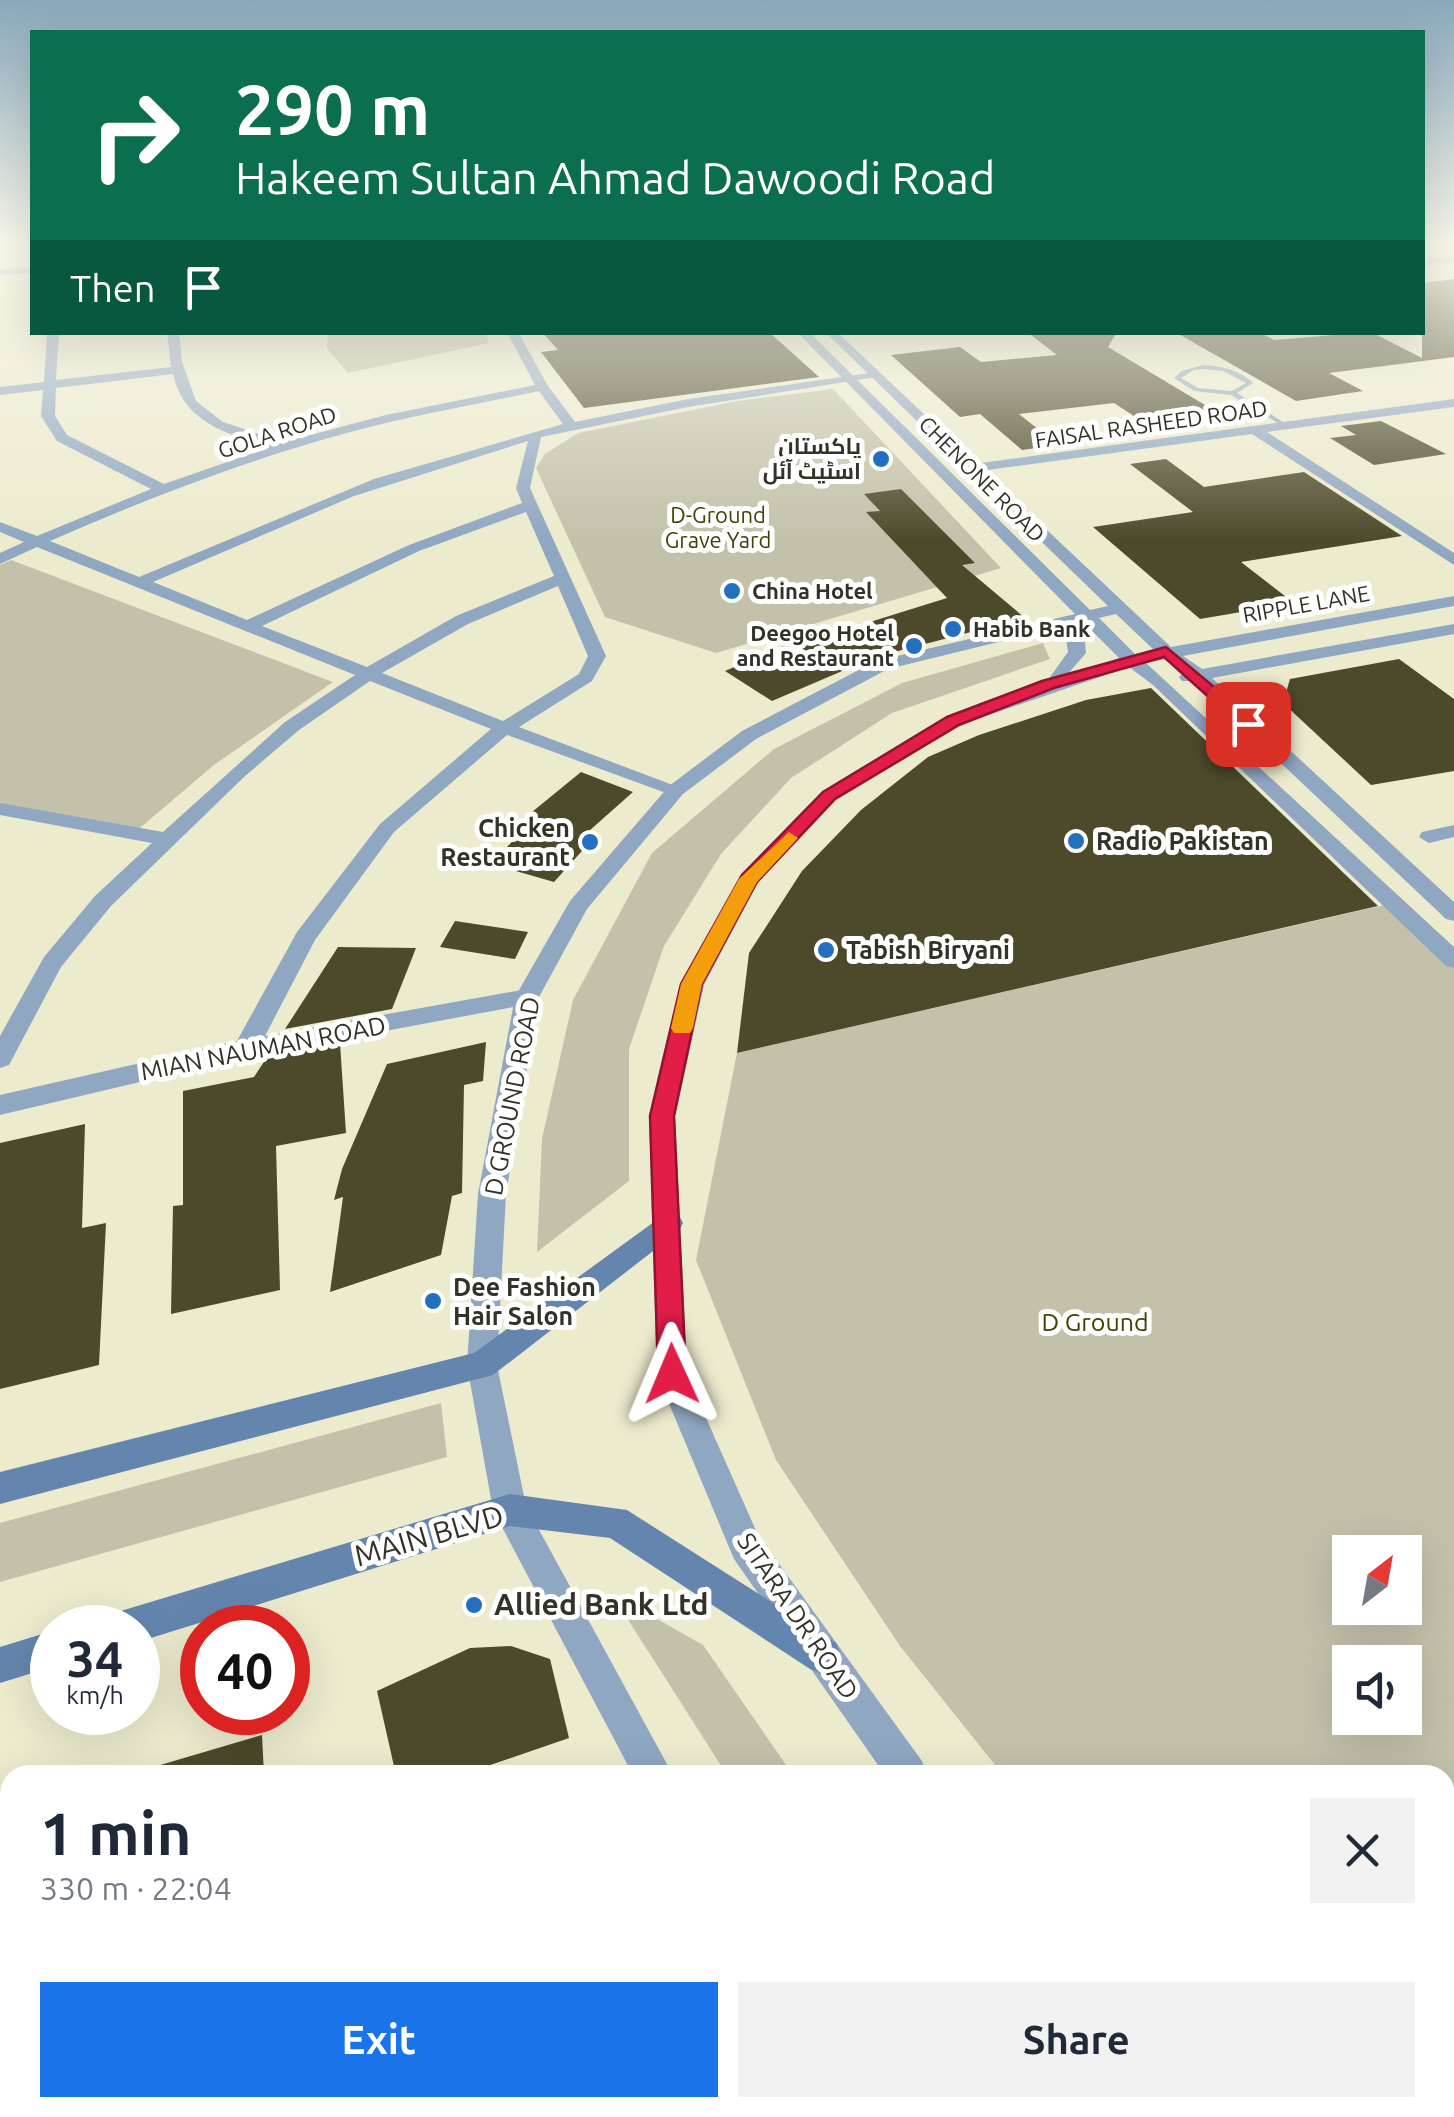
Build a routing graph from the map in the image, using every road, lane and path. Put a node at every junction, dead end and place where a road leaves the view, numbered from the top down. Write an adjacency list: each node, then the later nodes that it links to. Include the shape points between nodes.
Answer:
1 (52, 342): 9 (street)
2 (174, 342): 6 (street)
3 (517, 342): 10 (street)
4 (812, 342): 8 (street, CHENONE ROAD)
5 (840, 342): 7 (street, CHENONE ROAD)
6 (175, 370): 9 (street); 18 (street, via 183,396 200,413)
7 (877, 376): 8 (street); 19 (street, CHENONE ROAD)
8 (850, 379): 15 (street, via 704,398); 30 (street, CHENONE ROAD)
9 (50, 385): 11 (street); 20 (street, via 48,416 62,438)
10 (542, 387): 15 (street); 18 (street, GOLA ROAD, via 382,420)
11 (0, 390)
12 (1233, 393): 12 (lane, via 1196,390 1177,378 1194,368 1230,371 1250,383); 14 (lane)
13 (1454, 403): 14 (street, FAISAL RASHEED ROAD)
14 (1286, 426): 16 (street, FAISAL RASHEED ROAD)
15 (573, 428): 17 (street)
16 (1255, 430): 19 (street, FAISAL RASHEED ROAD); 25 (street)
17 (534, 438): 21 (street, via 524,471); 27 (street, via 381,481)
18 (288, 448): 20 (street, GOLA ROAD)
19 (973, 468): 29 (street, CHENONE ROAD)
20 (165, 490): 23 (street, GOLA ROAD)
21 (529, 506): 26 (street); 31 (street, via 396,555)
22 (0, 527): 23 (street)
23 (33, 543): 24 (street, GOLA ROAD); 27 (street)
24 (0, 559)
25 (1454, 560)
26 (562, 578): 35 (street, via 462,620); 39 (street, via 597,656 586,677)
27 (140, 582): 31 (street)
28 (1454, 601): 33 (street, RIPPLE LANE)
29 (1120, 608): 30 (street, D GROUND ROAD); 33 (street, CHENONE ROAD)
30 (1079, 616): 34 (street, CHENONE ROAD); 38 (street, via 1078,653); 40 (street, D GROUND ROAD, via 882,665 749,735)
31 (252, 624): 35 (street)
32 (1454, 630): 36 (street)
33 (1166, 652): 34 (street, SITARA DR ROAD); 36 (street, CHENONE ROAD)
34 (1131, 660): 37 (street, CHENONE ROAD); 38 (street, SITARA DR ROAD)
35 (370, 672): 39 (street); 44 (street, via 292,726)
36 (1198, 676): 37 (street); 45 (street, CHENONE ROAD)
37 (1160, 681): 46 (street, CHENONE ROAD)
38 (1048, 685): 51 (street, SITARA DR ROAD, via 953,721 829,796 749,879 692,984 662,1116)
39 (504, 728): 40 (street); 48 (street, via 387,828 305,937)
40 (676, 790): 47 (street, D GROUND ROAD, via 578,906)
41 (0, 809): 44 (street)
42 (1454, 831): 43 (street)
43 (1429, 836)
44 (166, 839): 49 (street, via 52,963)
45 (1454, 914)
46 (1454, 960)
47 (527, 997): 48 (street, MIAN NAUMAN ROAD); 52 (street, D GROUND ROAD, via 492,1194)
48 (246, 1048): 50 (street, MIAN NAUMAN ROAD)
49 (0, 1059)
50 (0, 1105)
51 (669, 1223): 52 (main road); 57 (street, SITARA DR ROAD, via 672,1374 746,1546)
52 (482, 1365): 53 (main road); 54 (street, D GROUND ROAD)
53 (0, 1488)
54 (510, 1510): 55 (main road, MAIN BLVD); 57 (main road, MAIN BLVD, via 615,1522); 59 (street, D GROUND ROAD)
55 (160, 1617)
56 (30, 1656): 58 (main road)
57 (823, 1656): 60 (street, SITARA DR ROAD)
58 (0, 1665)
59 (649, 1765)
60 (901, 1765)

